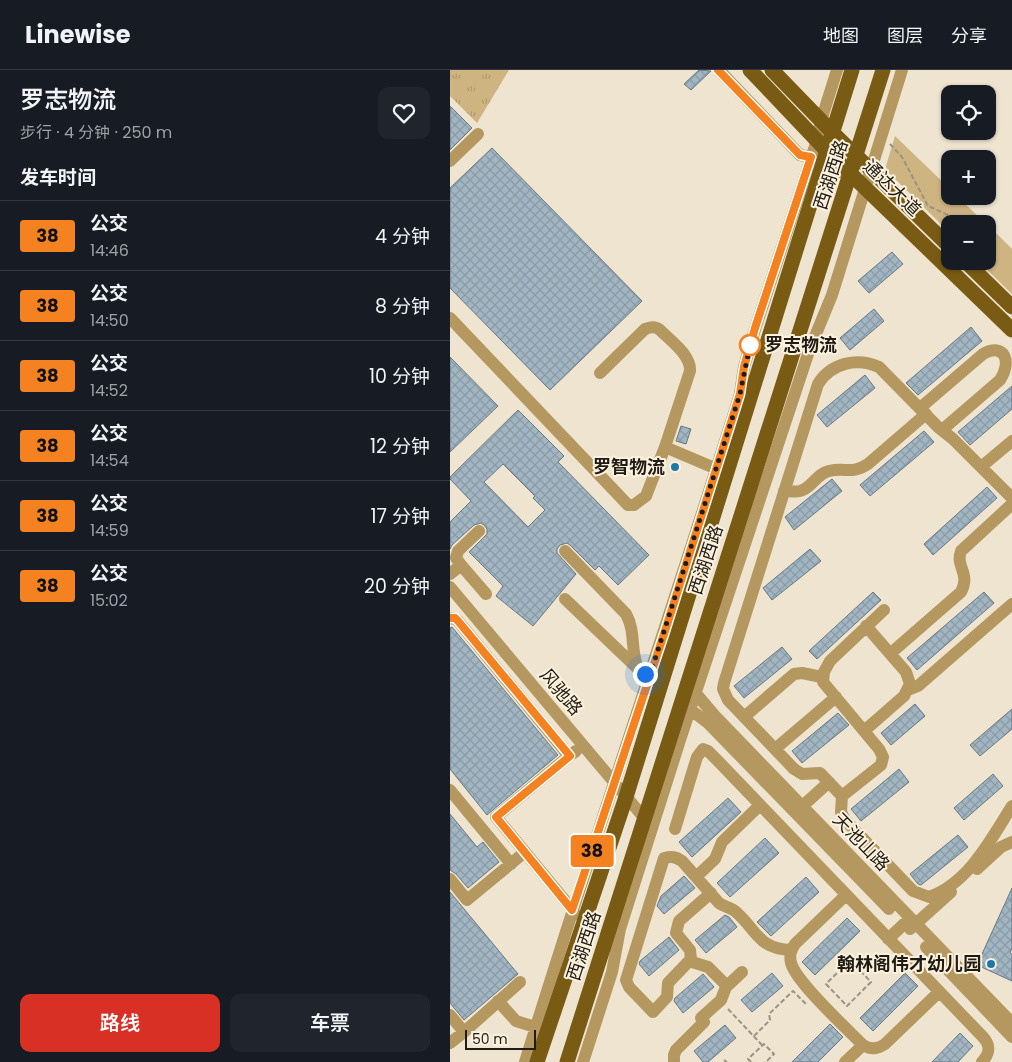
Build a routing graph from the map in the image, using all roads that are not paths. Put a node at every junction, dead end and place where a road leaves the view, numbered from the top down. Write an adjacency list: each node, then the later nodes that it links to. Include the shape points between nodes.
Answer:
1 (718, 70): 14 (street, via 800,155)
2 (750, 70): 11 (main road, 通达大道)
3 (772, 70): 8 (main road, 通达大道)
4 (837, 70): 8 (street)
5 (852, 70): 9 (main road, 西湖西路)
6 (883, 70): 12 (main road, 西湖西路)
7 (902, 70): 15 (street)
8 (821, 121): 9 (main road, 通达大道); 11 (street)
9 (832, 132): 11 (main road, 西湖西路); 12 (main road, 通达大道)
10 (478, 134): 13 (street)
11 (822, 146): 14 (main road, 西湖西路); 16 (main road, 通达大道)
12 (856, 156): 15 (main road, 通达大道); 16 (main road, 西湖西路)
13 (450, 162)
14 (816, 162): 16 (street); 29 (main road, 西湖西路)
15 (871, 171): 17 (street); 18 (main road, 通达大道)
16 (851, 174): 17 (main road, 通达大道); 50 (main road, 西湖西路, via 723,567)
17 (865, 189): 22 (main road, 通达大道); 50 (street, via 832,295 809,351 775,457)
18 (941, 238)
19 (974, 270): 20 (main road)
20 (1012, 307)
21 (450, 318): 27 (street, via 628,505 634,505 646,496)
22 (1012, 330)
23 (600, 373): 27 (street, via 645,329 651,327 656,326 684,354 690,371)
24 (923, 411): 25 (street); 25 (street, via 983,354 992,349 1006,358 1008,366 1000,380); 30 (street, via 859,470 830,470 817,476 800,491); 30 (street, via 879,367 869,362 836,368 818,384)
25 (942, 430): 28 (street)
26 (1012, 441): 28 (street)
27 (665, 447): 29 (street)
28 (981, 467): 31 (street)
29 (721, 471): 48 (main road, 西湖西路)
30 (784, 490): 54 (street, via 724,683 725,694)
31 (1012, 498)
32 (1012, 504): 44 (street, via 961,551 960,561 966,578 961,592)
33 (479, 531): 35 (street, via 458,551 456,558)
34 (565, 551): 45 (street, via 626,614)
35 (461, 566): 36 (street); 38 (street)
36 (450, 574)
37 (450, 587): 46 (street, 风驰路)
38 (486, 594)
39 (565, 599): 45 (street)
40 (1012, 604): 51 (street, via 918,686)
41 (884, 610): 43 (street)
42 (450, 618): 49 (street, via 458,621)
43 (866, 626): 44 (street); 47 (street, via 830,660)
44 (891, 653): 51 (street, via 909,678)
45 (638, 669): 48 (street)
46 (520, 671): 49 (street); 56 (street, 风驰路)
47 (822, 677): 52 (street); 54 (street, via 794,674)
48 (655, 681): 59 (street); 62 (main road, 西湖西路)
49 (508, 682): 58 (street)
50 (692, 688): 53 (main road, 西湖西路); 65 (street, 天池山路)
51 (908, 690): 55 (street)
52 (836, 697): 55 (street); 57 (street)
53 (685, 709): 65 (street, 天池山路, via 708,723); 66 (main road, 西湖西路); 96 (street, via 620,928 612,972)
54 (744, 717): 57 (street)
55 (864, 731): 60 (street, via 882,753 883,762)
56 (582, 745): 58 (street); 59 (street, 风驰路)
57 (775, 749): 60 (street, via 798,772 808,775 820,773)
58 (570, 756): 69 (street, via 496,817)
59 (614, 783): 62 (street, 风驰路); 75 (street)
60 (835, 788): 64 (street, via 845,820 913,891 929,897 947,889 966,872 988,845); 65 (street)
61 (450, 790): 70 (street)
62 (626, 797): 66 (street, 风驰路); 76 (main road, 西湖西路)
63 (760, 805): 67 (street, via 703,749 697,757); 71 (street, via 722,842 715,859); 74 (street)
64 (1012, 806)
65 (801, 812): 77 (street, 天池山路)
66 (645, 819): 95 (main road, 西湖西路)
67 (675, 829)
68 (1012, 842): 77 (street, via 1001,847)
69 (525, 852): 70 (street); 75 (street)
70 (511, 864): 72 (street, via 468,900)
71 (696, 877): 73 (street); 80 (street, via 676,857 664,858 626,980 653,1012 667,997 668,982)
72 (450, 879)
73 (711, 893): 79 (street, via 723,906 735,911 766,944 778,950); 80 (street, via 676,927 676,933 692,954)
74 (846, 896): 78 (street); 79 (street)
75 (572, 910): 76 (street); 88 (street)
76 (584, 924): 94 (main road, 西湖西路)
77 (909, 927): 78 (street); 87 (street, 天池山路); 90 (street, 天池山路)
78 (891, 943): 84 (street)
79 (791, 950): 92 (street, via 791,963 797,976)
80 (689, 961): 83 (street, via 708,967)
81 (742, 972): 83 (street)
82 (520, 982): 85 (street)
83 (727, 986): 97 (street, via 720,1000 701,1018 704,1022 676,1050)
84 (939, 992): 92 (street, via 885,1044 875,1049); 99 (street, via 988,1043 988,1054)
85 (498, 1002): 88 (street, via 516,1021); 89 (street)
86 (450, 1015): 89 (street)
87 (1012, 1023)
88 (536, 1027): 93 (street)
89 (464, 1032): 91 (street)
90 (1012, 1037)
91 (450, 1043)
92 (863, 1045): 98 (street)
93 (525, 1062)
94 (537, 1062)
95 (566, 1062)
96 (583, 1062)
97 (674, 1062)
98 (845, 1062)
99 (982, 1062)

